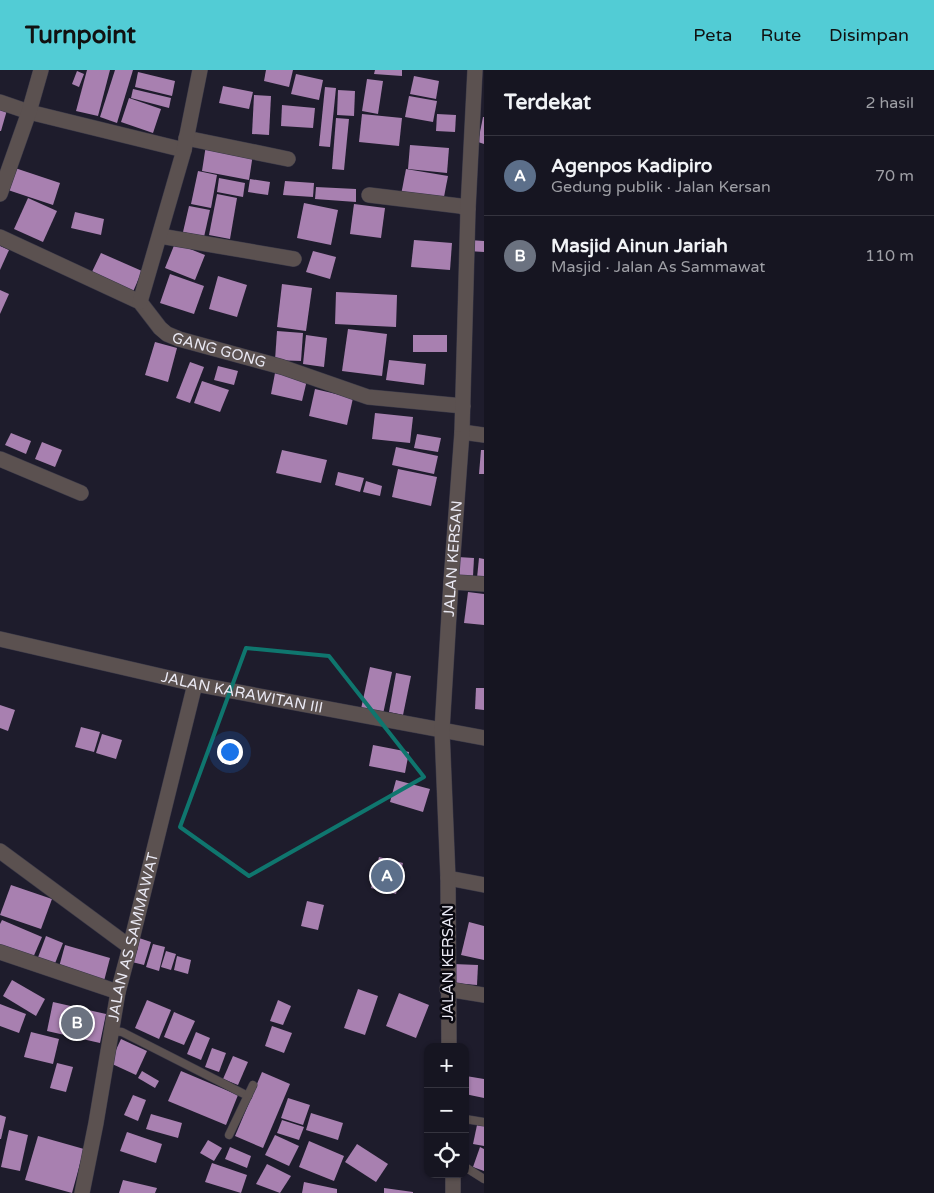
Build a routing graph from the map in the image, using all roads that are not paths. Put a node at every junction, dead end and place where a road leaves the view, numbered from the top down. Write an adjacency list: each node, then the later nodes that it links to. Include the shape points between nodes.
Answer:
1 (41, 70): 5 (street)
2 (200, 70): 6 (street)
3 (475, 70): 10 (street, JALAN KERSAN)
4 (0, 102): 5 (street)
5 (29, 112): 6 (street); 8 (street)
6 (185, 144): 7 (street); 11 (street)
7 (288, 158)
8 (0, 194)
9 (368, 195): 10 (street)
10 (468, 209): 15 (street, JALAN KERSAN)
11 (160, 236): 13 (street); 14 (street)
12 (0, 237): 14 (street, GANG GONG)
13 (294, 259)
14 (140, 302): 15 (street, GANG GONG, via 160,328 179,338 290,370 368,397)
15 (462, 406): 16 (street, JALAN KERSAN)
16 (462, 432): 17 (street); 20 (street, JALAN KERSAN)
17 (484, 435)
18 (0, 459): 19 (street)
19 (81, 493)
20 (451, 582): 21 (street); 24 (street, JALAN KERSAN)
21 (484, 584)
22 (0, 639): 23 (street, JALAN KARAWITAN III)
23 (195, 684): 24 (street, JALAN KARAWITAN III); 29 (street, JALAN AS SAMMAWAT)
24 (442, 730): 25 (street, JALAN KARAWITAN III); 27 (street, JALAN KERSAN)
25 (484, 738)
26 (0, 851): 29 (street)
27 (448, 878): 28 (street); 31 (street, JALAN KERSAN)
28 (484, 885)
29 (130, 947): 32 (street, JALAN AS SAMMAWAT)
30 (0, 952): 32 (street)
31 (447, 989): 33 (street); 35 (street, JALAN KERSAN)
32 (118, 992): 34 (street, JALAN AS SAMMAWAT)
33 (484, 994)
34 (112, 1031): 37 (lane, via 122,1032); 44 (street, JALAN AS SAMMAWAT)
35 (449, 1043)
36 (253, 1085): 37 (lane)
37 (248, 1096): 40 (lane)
38 (469, 1120): 39 (lane)
39 (484, 1122)
40 (230, 1135)
41 (469, 1170): 43 (lane)
42 (453, 1178): 45 (street)
43 (484, 1179)
44 (82, 1193)
45 (453, 1193)

